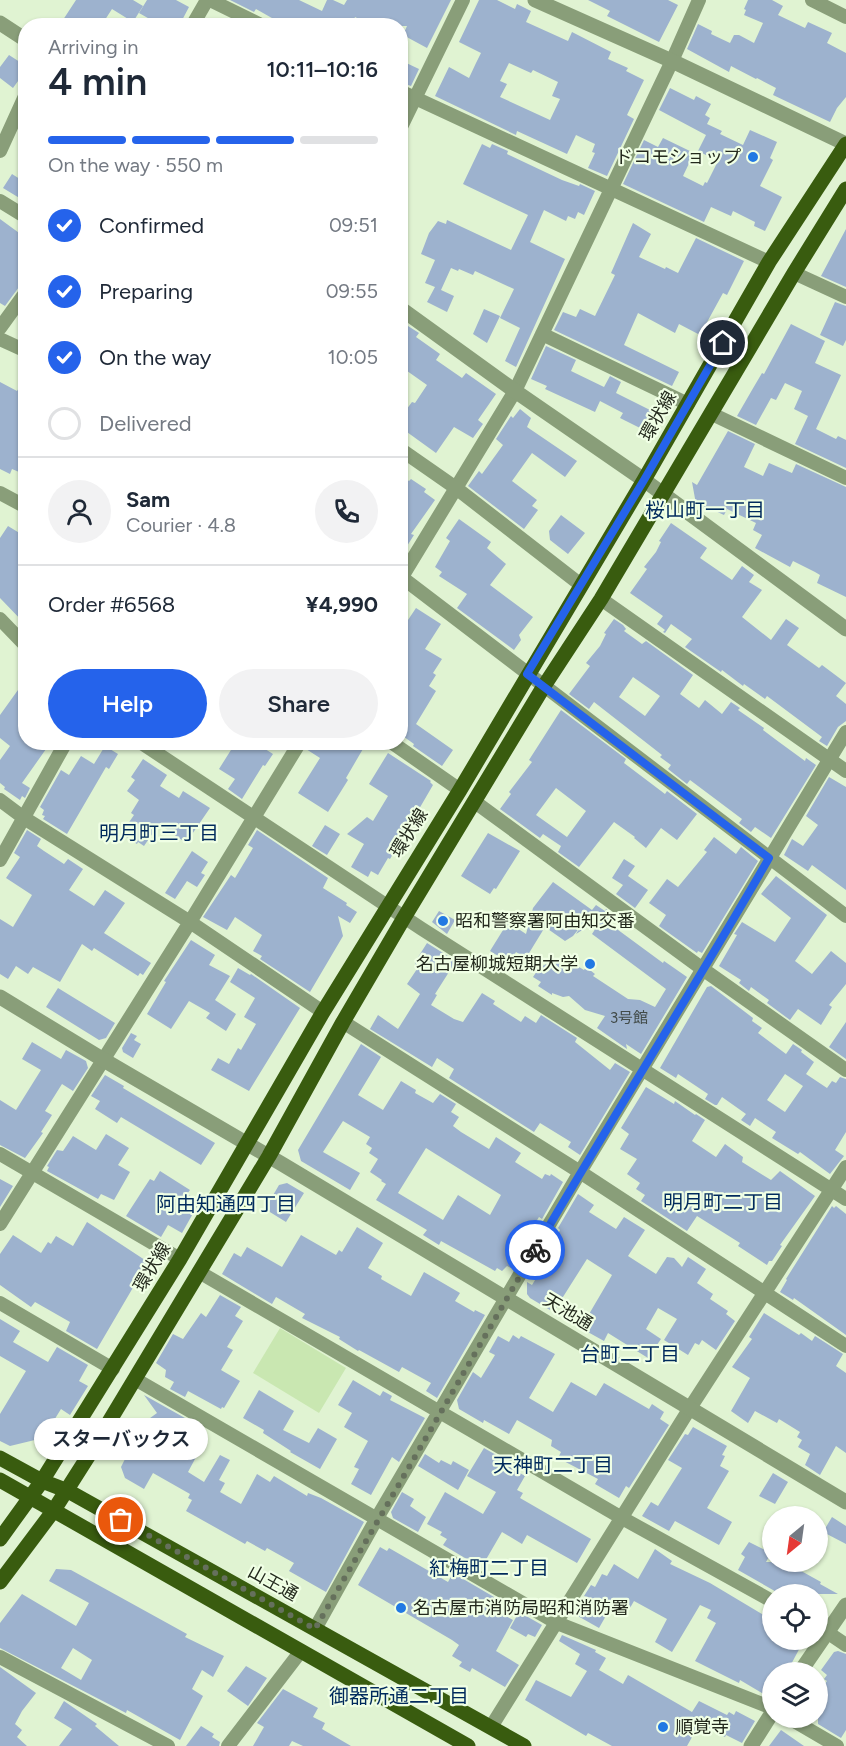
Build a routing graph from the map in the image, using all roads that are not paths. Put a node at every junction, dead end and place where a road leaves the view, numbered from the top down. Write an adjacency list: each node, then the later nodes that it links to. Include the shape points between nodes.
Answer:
1 (208, 0): 7 (street); 8 (street)
2 (463, 0): 13 (street)
3 (535, 0): 11 (street)
4 (699, 0): 11 (street)
5 (812, 0): 6 (street)
6 (846, 16)
7 (197, 18)
8 (246, 18)
9 (0, 23): 10 (street)
10 (18, 35)
11 (672, 61): 16 (street); 18 (street)
12 (408, 95): 13 (street)
13 (415, 98): 15 (street); 18 (street)
14 (18, 112): 17 (street)
15 (408, 112)
16 (846, 144): 22 (main road, 環状線)
17 (0, 151)
18 (610, 188): 22 (street); 28 (street)
19 (846, 189): 23 (main road)
20 (0, 201): 21 (street)
21 (18, 212)
22 (769, 262): 32 (main road, 環状線)
23 (794, 273): 24 (street); 33 (main road)
24 (846, 297)
25 (18, 303): 27 (street)
26 (408, 314): 31 (street)
27 (0, 328)
28 (542, 334): 31 (street); 32 (street)
29 (0, 339): 30 (street)
30 (18, 347)
31 (515, 391): 36 (street); 37 (street)
32 (688, 404): 36 (main road, 環状線)
33 (712, 414): 35 (street); 39 (main road)
34 (408, 455): 37 (street)
35 (846, 478)
36 (644, 480): 39 (street); 43 (main road, 環状線)
37 (456, 488): 41 (street); 43 (street)
38 (0, 493): 40 (street)
39 (662, 494): 44 (main road); 46 (street)
40 (18, 503)
41 (408, 567)
42 (408, 583): 48 (street)
43 (581, 585): 48 (main road, 環状線)
44 (601, 599): 49 (main road); 55 (street)
45 (0, 619): 47 (street)
46 (846, 629)
47 (18, 638)
48 (527, 674): 49 (street); 57 (main road, 環状線)
49 (543, 686): 59 (main road); 62 (street)
50 (846, 732): 55 (street)
51 (62, 750): 61 (street)
52 (152, 750): 60 (street)
53 (295, 750): 60 (street)
54 (403, 750): 57 (street)
55 (830, 759): 56 (street); 62 (street)
56 (846, 771)
57 (460, 790): 64 (main road, 環状線)
58 (0, 800): 61 (street)
59 (475, 802): 65 (main road); 68 (street)
60 (255, 817): 64 (street); 67 (street)
61 (24, 818): 63 (street); 67 (street)
62 (769, 858): 66 (street); 68 (street)
63 (0, 860)
64 (387, 905): 65 (street); 70 (main road, 環状線)
65 (405, 916): 71 (main road); 73 (street)
66 (846, 916)
67 (190, 922): 70 (street); 72 (street)
68 (704, 970): 73 (street); 74 (street)
69 (0, 997): 72 (street, 天池通)
70 (323, 1012): 75 (main road, 環状線)
71 (343, 1022): 77 (main road); 79 (street)
72 (102, 1059): 75 (street, 天池通); 80 (street)
73 (642, 1069): 79 (street); 81 (street)
74 (846, 1070)
75 (248, 1144): 77 (street, 天池通); 84 (main road, 環状線)
76 (0, 1154): 80 (street)
77 (269, 1156): 85 (main road); 87 (street, 天池通)
78 (846, 1167): 81 (street)
79 (580, 1172): 86 (street); 87 (street)
80 (32, 1173): 83 (street); 84 (street)
81 (832, 1189): 82 (street); 86 (street)
82 (846, 1199)
83 (0, 1224)
84 (180, 1259): 90 (main road, 環状線)
85 (199, 1272): 91 (main road); 93 (street)
86 (764, 1292): 89 (street); 92 (street)
87 (506, 1298): 92 (street, 天池通); 93 (street)
88 (0, 1303): 90 (street)
89 (846, 1346)
90 (113, 1369): 96 (main road, 環状線)
91 (135, 1379): 97 (main road); 101 (street)
92 (690, 1408): 99 (street, 天池通); 102 (street)
93 (440, 1412): 101 (street); 102 (street)
94 (0, 1458): 96 (main road, 山王通)
95 (0, 1480): 98 (main road)
96 (42, 1481): 97 (main road, 山王通); 98 (main road, 環状線)
97 (68, 1491): 100 (main road); 109 (main road, 山王通)
98 (31, 1497): 100 (main road); 103 (main road, 環状線)
99 (846, 1502)
100 (54, 1510): 104 (main road); 112 (main road)
101 (377, 1518): 107 (street); 109 (street)
102 (622, 1518): 105 (street); 107 (street)
103 (0, 1539)
104 (0, 1582)
105 (762, 1595)
106 (846, 1605): 108 (street)
107 (557, 1623): 114 (street); 115 (street)
108 (828, 1623)
109 (315, 1629): 115 (main road, 山王通)
110 (828, 1633): 111 (street)
111 (846, 1645)
112 (300, 1651): 119 (street); 120 (main road)
113 (0, 1657): 118 (street)
114 (762, 1704)
115 (491, 1727): 121 (main road, 山王通)
116 (762, 1728): 122 (street)
117 (806, 1728): 123 (street)
118 (168, 1746)
119 (228, 1746)
120 (468, 1746)
121 (525, 1746)
122 (751, 1746)
123 (837, 1746)

